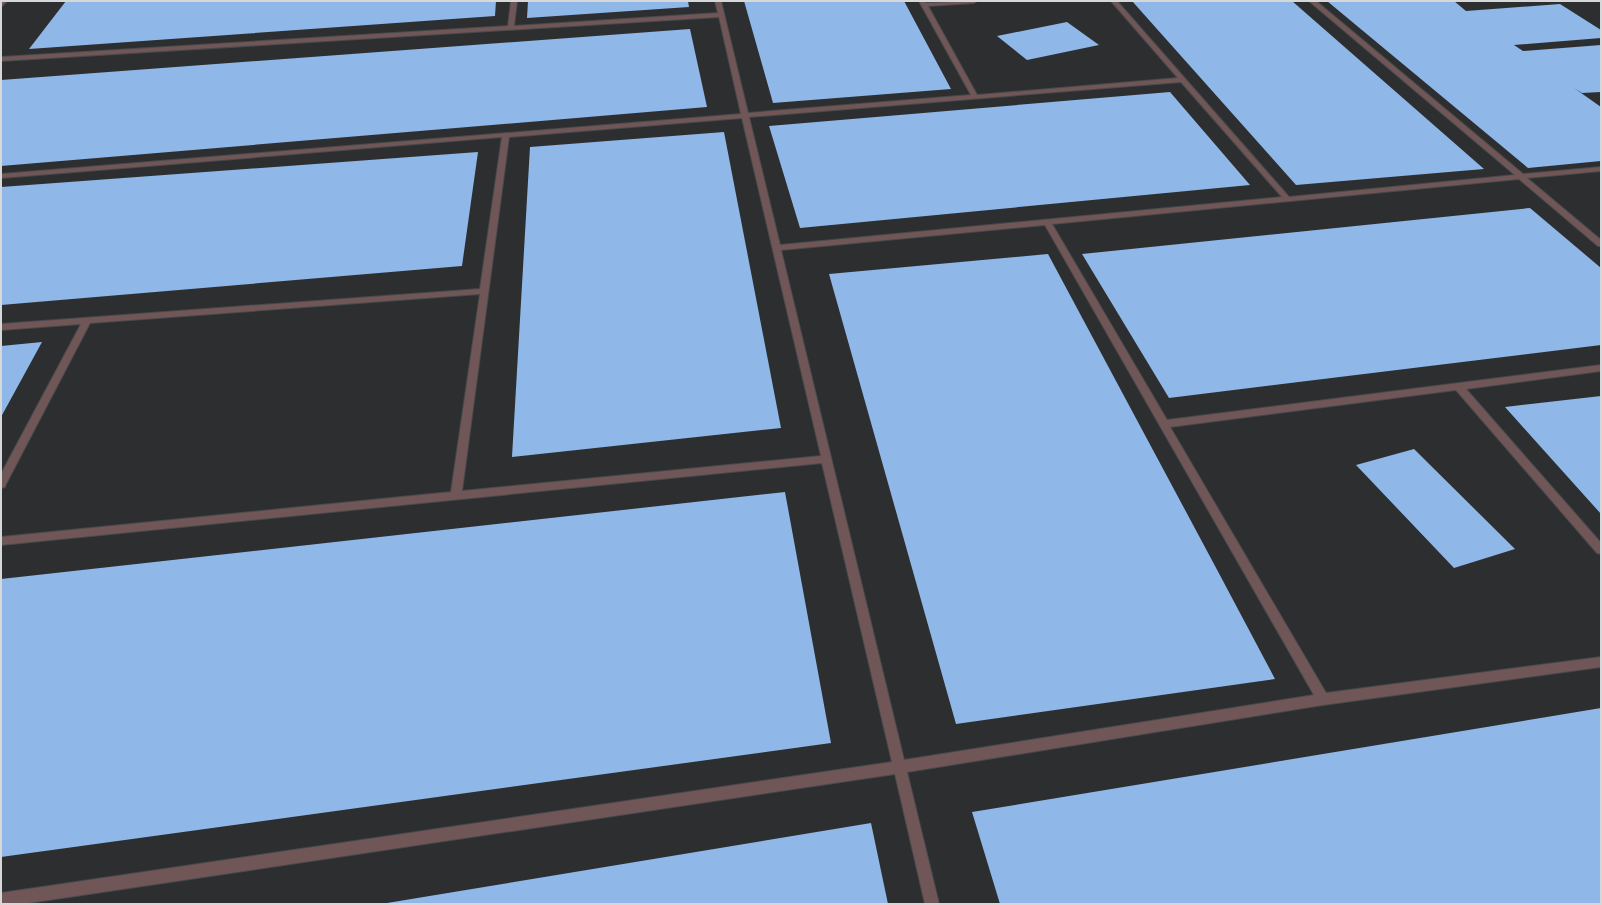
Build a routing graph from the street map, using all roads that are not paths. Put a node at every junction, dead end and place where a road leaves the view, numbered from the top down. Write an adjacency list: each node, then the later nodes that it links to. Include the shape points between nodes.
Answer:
1 (4, 1): 8 (street)
2 (514, 1): 10 (street)
3 (718, 1): 9 (street)
4 (974, 1): 7 (street)
5 (1114, 1): 12 (street)
6 (1312, 1): 18 (street)
7 (923, 3): 13 (street)
8 (1, 5)
9 (722, 15): 10 (street); 14 (street)
10 (511, 28): 11 (street)
11 (1, 59)
12 (1184, 80): 13 (street); 19 (street)
13 (975, 97): 14 (street)
14 (745, 116): 15 (street); 22 (street)
15 (506, 135): 17 (street); 23 (street)
16 (1601, 170): 18 (street)
17 (1, 176)
18 (1522, 177): 19 (street); 21 (street)
19 (1288, 200): 20 (street)
20 (1047, 222): 22 (street); 28 (street)
21 (1601, 244)
22 (776, 248): 29 (street)
23 (484, 291): 24 (street); 31 (street)
24 (87, 321): 25 (street); 30 (street)
25 (1, 327)
26 (1601, 368): 27 (street)
27 (1458, 386): 28 (street); 33 (street)
28 (1164, 424): 35 (street)
29 (826, 460): 31 (street); 36 (street)
30 (1, 484)
31 (456, 496): 32 (street)
32 (1, 541)
33 (1601, 550)
34 (1601, 662): 35 (street)
35 (1322, 699): 36 (street)
36 (900, 767): 37 (street); 38 (street)
37 (1, 900)
38 (932, 904)

